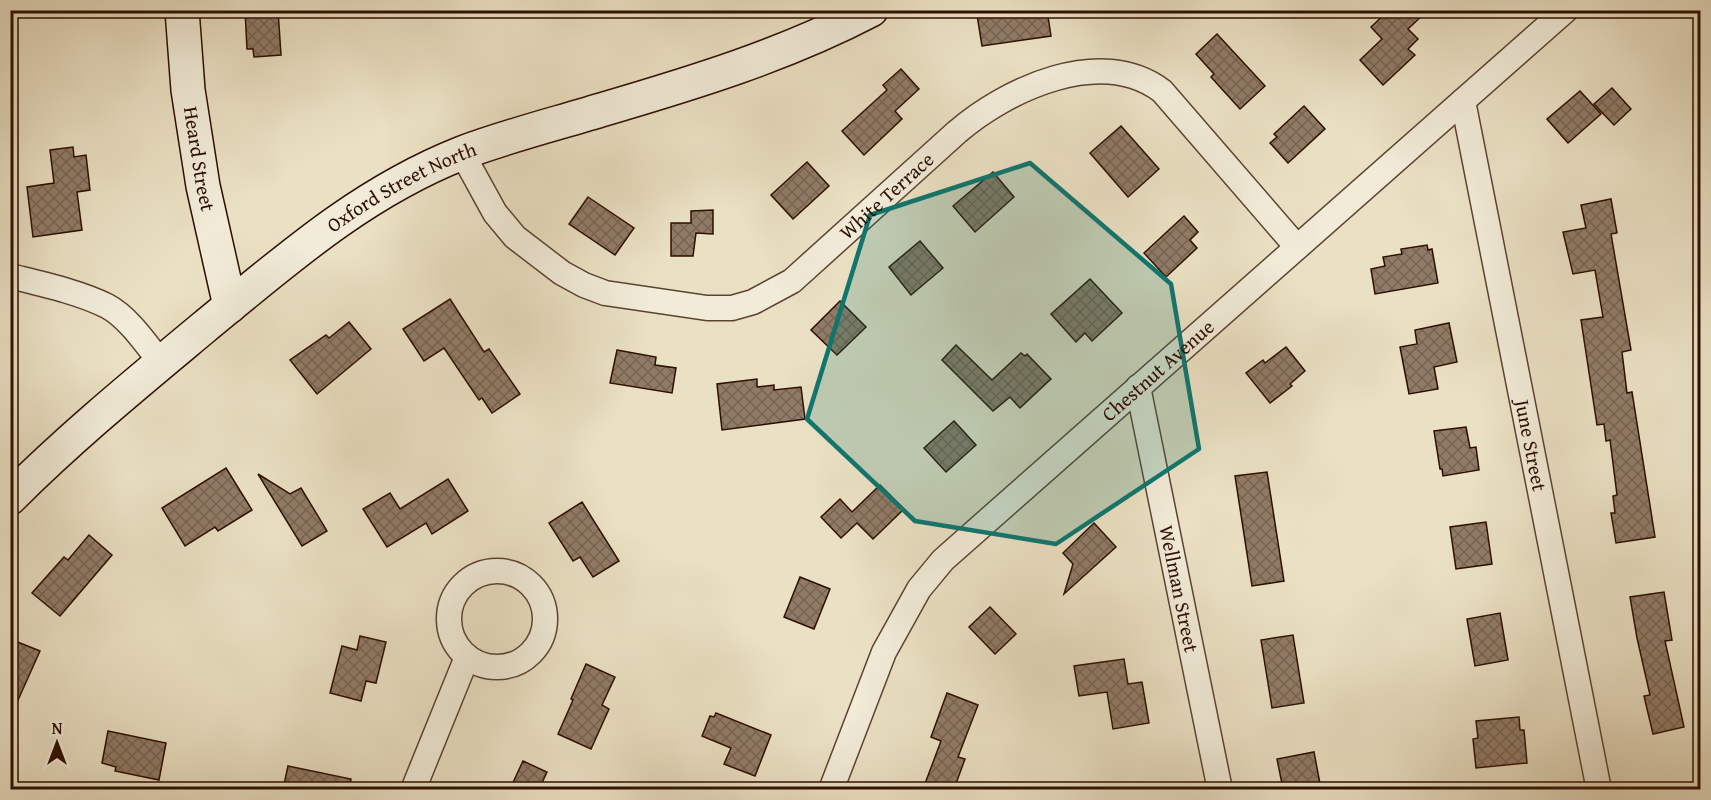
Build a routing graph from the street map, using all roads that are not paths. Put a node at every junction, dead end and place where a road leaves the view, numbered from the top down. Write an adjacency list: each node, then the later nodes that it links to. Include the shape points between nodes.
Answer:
1 (182, 10): 8 (street, Heard Street, via 188,90 202,186)
2 (871, 10): 5 (street, Oxford Street North, via 839,27 716,75)
3 (1566, 10): 4 (street, Chestnut Avenue)
4 (1463, 101): 6 (street, Chestnut Avenue); 16 (street, June Street)
5 (462, 153): 6 (street, White Terrace, via 495,213 515,237 562,273 605,293 732,308 753,302 792,281 957,132 998,102 1046,81 1074,74 1118,72 1149,81 1162,90); 8 (street, Oxford Street North, via 364,202 319,233)
6 (1297, 247): 10 (street, Chestnut Avenue)
7 (10, 276): 9 (street, via 109,307 134,329)
8 (230, 306): 9 (street, Oxford Street North)
9 (161, 363): 11 (street, Oxford Street North, via 79,431)
10 (1138, 387): 14 (street, Chestnut Avenue, via 968,536 918,589 884,652); 15 (street, Wellman Street)
11 (10, 498)
12 (467, 657): 13 (street)
13 (413, 789)
14 (831, 789)
15 (1220, 789)
16 (1599, 789)

